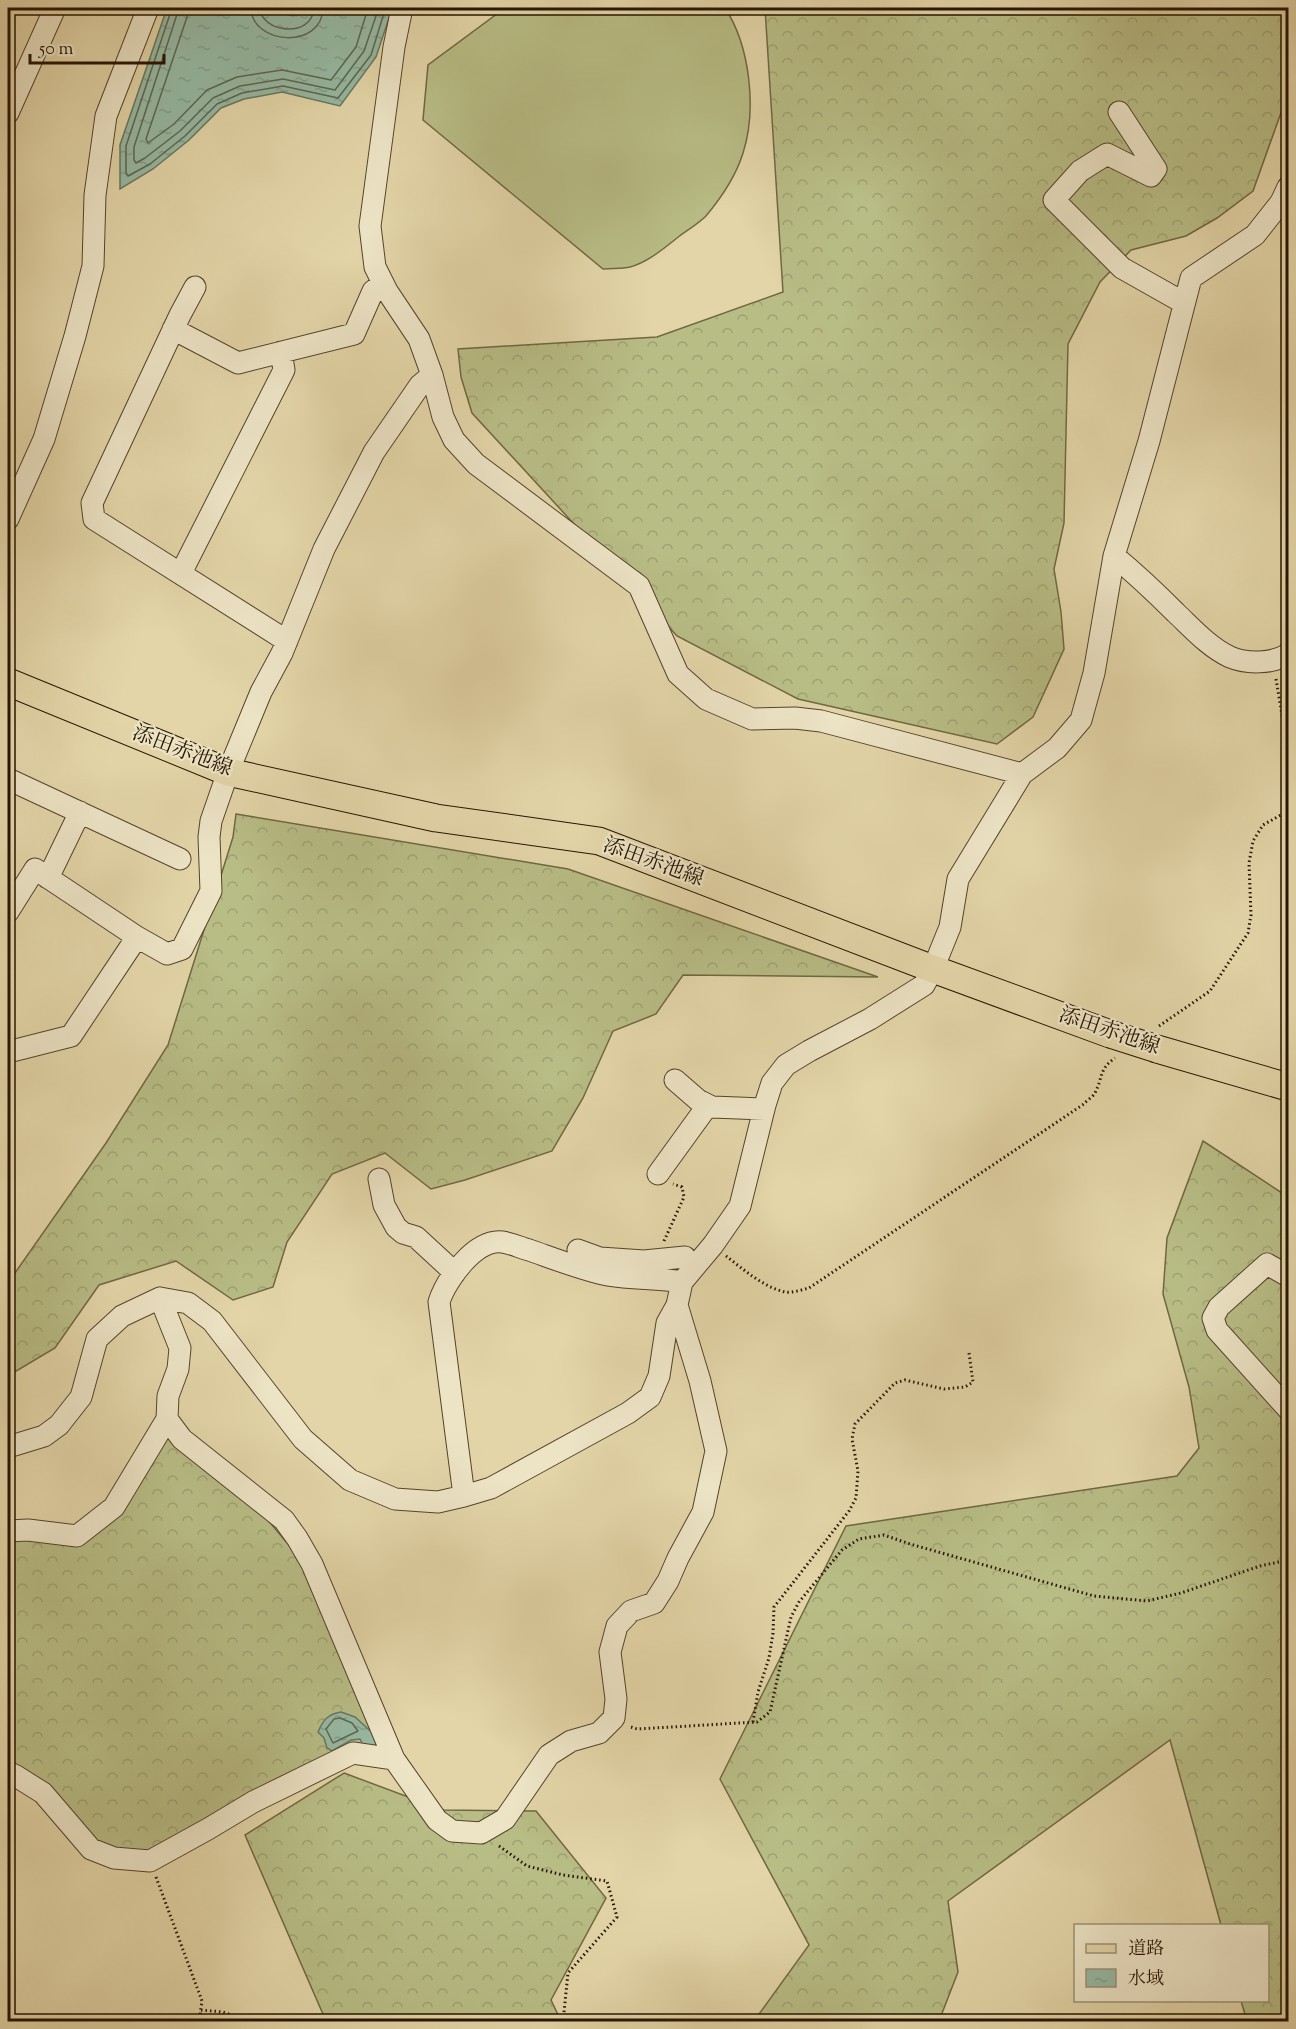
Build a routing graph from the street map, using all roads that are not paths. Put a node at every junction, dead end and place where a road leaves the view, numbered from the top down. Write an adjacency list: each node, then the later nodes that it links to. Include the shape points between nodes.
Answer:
1 (55, 8): 5 (street)
2 (148, 8): 13 (street, via 106,116 95,195 93,266 75,336 44,439)
3 (402, 8): 7 (street, via 370,226 375,267)
4 (1119, 112): 9 (street, via 1156,169 1151,176 1107,154 1080,171 1054,200 1122,268)
5 (8, 113)
6 (1288, 187): 9 (street, via 1255,235 1191,279)
7 (383, 283): 11 (street, via 373,291 354,334); 12 (street, via 419,339)
8 (195, 287): 10 (street)
9 (1184, 303): 14 (street, via 1149,441)
10 (173, 329): 11 (street, via 238,363); 15 (street, via 92,504 94,519)
11 (281, 352): 15 (street, via 284,370)
12 (432, 375): 16 (street, via 374,452 324,549); 20 (street, via 443,417 454,440 476,464 639,586 678,674 706,699 752,719 821,721)
13 (8, 519)
14 (1114, 556): 17 (street, via 1208,644 1231,658 1256,662); 20 (street, via 1094,673 1081,720 1057,748)
15 (181, 573): 16 (street)
16 (287, 641): 19 (street)
17 (1281, 657)
18 (8, 682): 19 (main road, 添田赤池線)
19 (228, 772): 26 (street, via 211,821 211,891 182,949 167,954); 27 (main road, 添田赤池線, via 436,818 599,841)
20 (1022, 774): 27 (street, via 958,879 950,927)
21 (8, 779): 22 (street)
22 (80, 812): 23 (street); 24 (street)
23 (180, 859)
24 (48, 878): 25 (street, via 35,868); 26 (street)
25 (8, 912)
26 (137, 937): 28 (street, via 71,1036)
27 (933, 969): 30 (main road, 添田赤池線, bridge, via 1113,1045 1155,1039); 32 (street, via 924,985 786,1065 772,1083)
28 (8, 1052)
29 (675, 1080): 31 (street)
30 (1288, 1087)
31 (708, 1105): 32 (street); 33 (street)
32 (764, 1110): 37 (street, via 740,1206)
33 (658, 1174)
34 (379, 1179): 38 (street, via 384,1205 396,1227 416,1237)
35 (578, 1250): 37 (street, via 600,1258 644,1261)
36 (637, 1251): 37 (street)
37 (700, 1254): 40 (street)
38 (455, 1273): 40 (street, via 484,1246 501,1241 600,1273); 46 (street, via 443,1288 439,1302)
39 (1288, 1276): 43 (street, via 1267,1264 1219,1307 1213,1318 1217,1330)
40 (682, 1282): 42 (street)
41 (160, 1298): 44 (street, via 180,1348 178,1369 168,1396); 45 (street, via 122,1316 97,1339 81,1397 59,1425 44,1436); 46 (street, via 188,1303 212,1321 303,1439 350,1480 395,1499 438,1502)
42 (677, 1305): 46 (street, via 667,1323 659,1376 650,1397 628,1413 490,1488); 48 (street, via 716,1450 703,1512 668,1581 654,1603 631,1611 617,1626 610,1652 615,1709 599,1732 571,1741 549,1755 505,1819 481,1833 452,1831 437,1820)
43 (1288, 1409)
44 (167, 1419): 47 (street, via 114,1507 78,1536); 48 (street, via 182,1439 284,1520 297,1538 312,1564)
45 (8, 1447)
46 (464, 1496)
47 (8, 1531)
48 (394, 1759): 49 (street, via 353,1753 253,1802 150,1861 114,1858 91,1849 43,1793)
49 (8, 1772)

